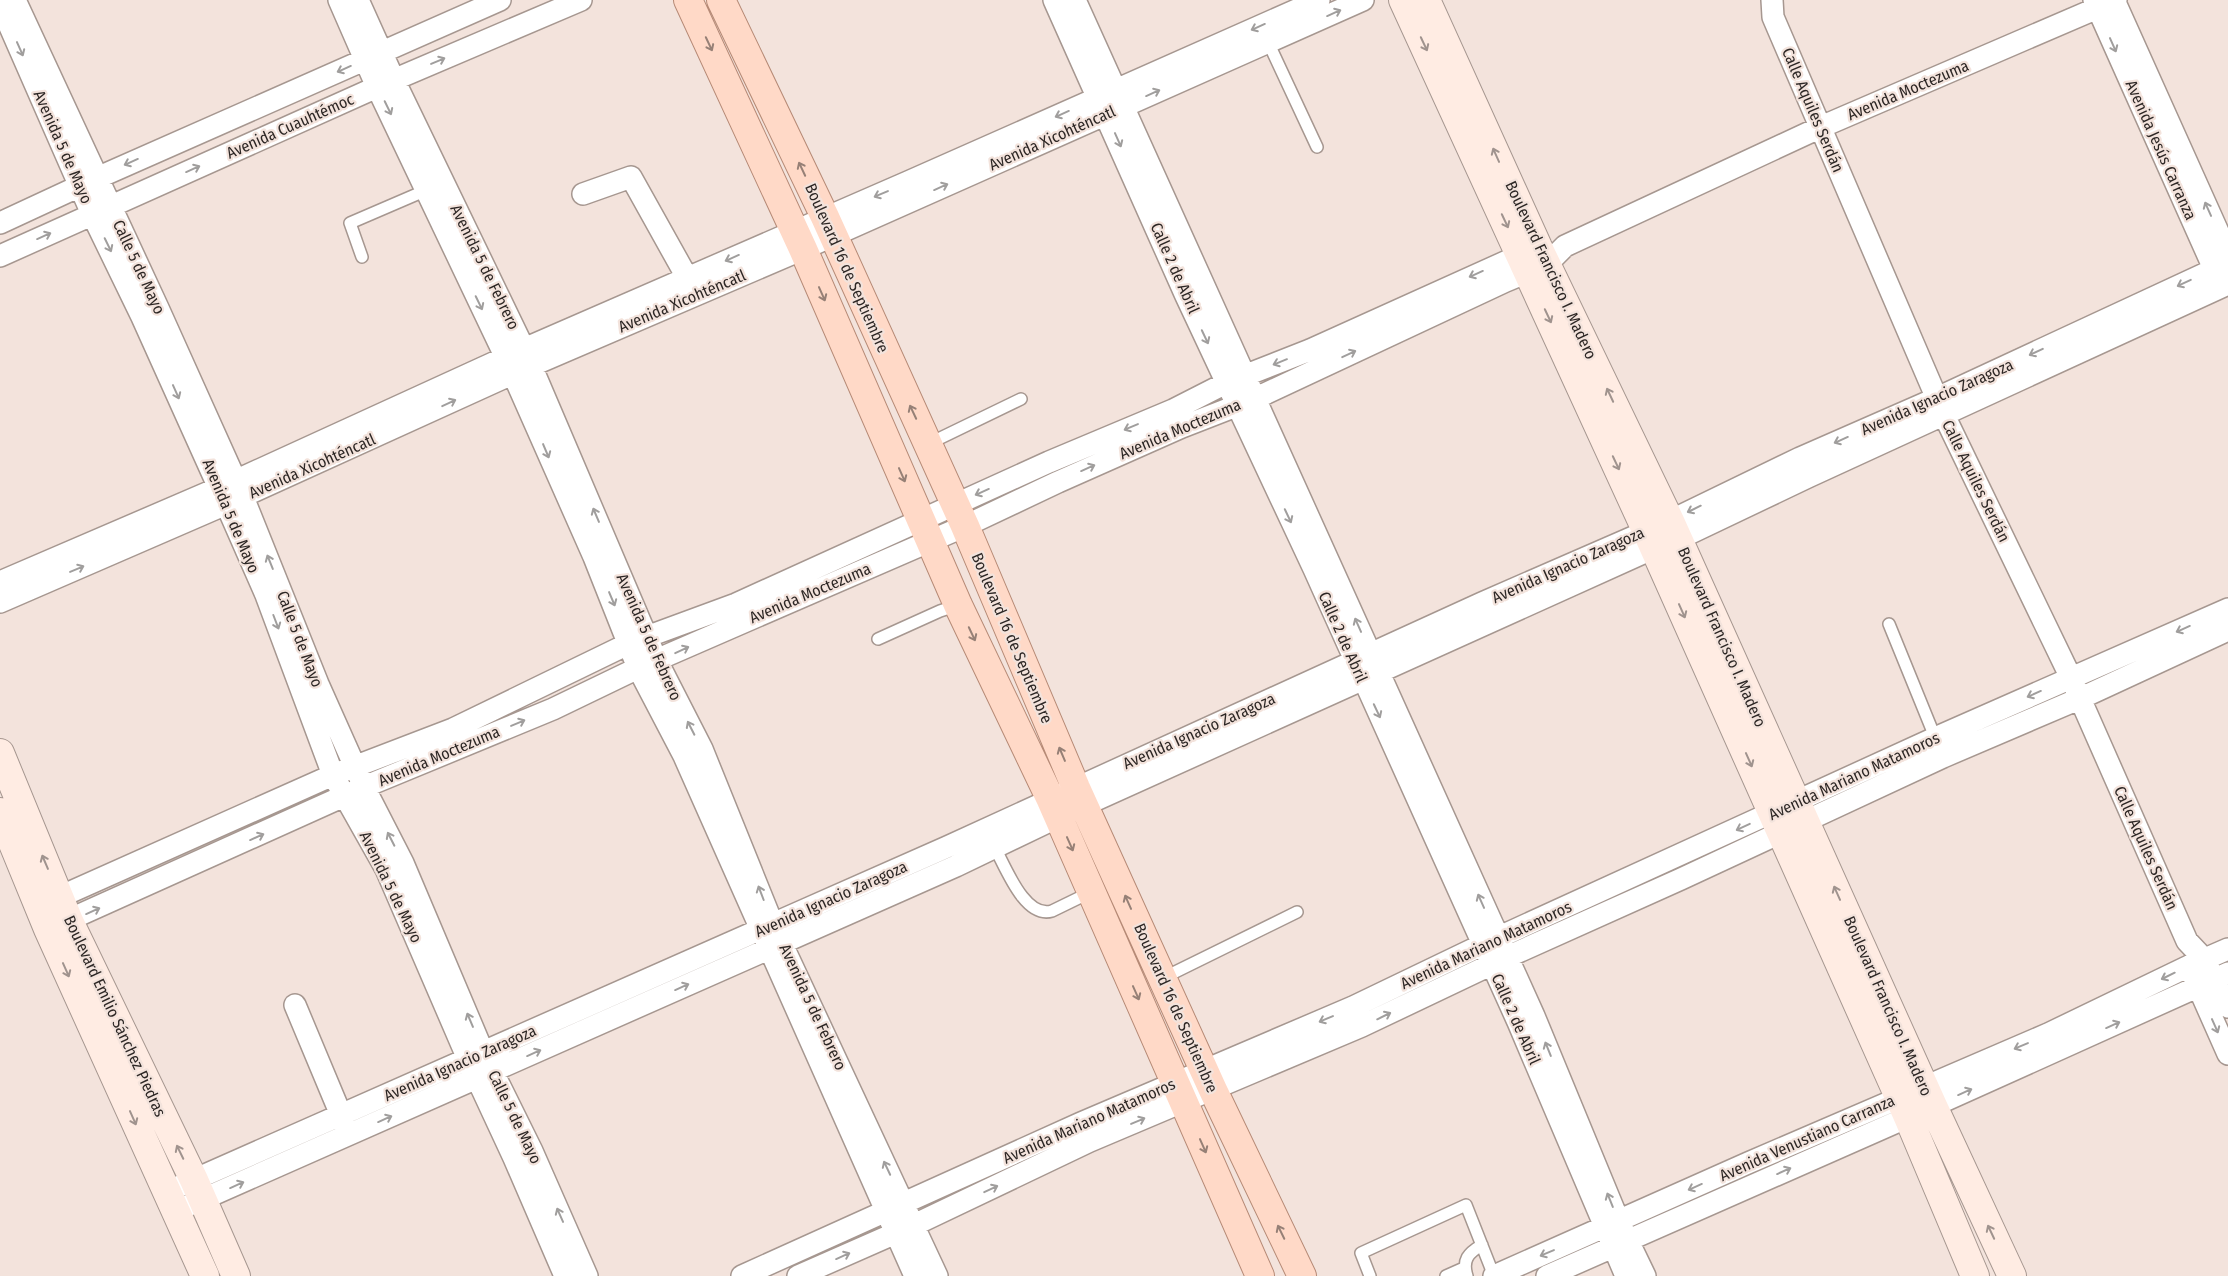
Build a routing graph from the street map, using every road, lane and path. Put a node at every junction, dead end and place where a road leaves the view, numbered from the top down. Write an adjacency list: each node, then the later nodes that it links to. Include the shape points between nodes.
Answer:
1 (339, 0): 20 (street, Avenida 5 de Febrero)
2 (358, 0): 20 (street, Avenida 5 de Febrero)
3 (500, 0): 20 (street, Avenida Cuauhtémoc)
4 (582, 0): 22 (street, Avenida Cuauhtémoc, one-way to 4)
5 (688, 0): 32 (main road, Boulevard 16 de Septiembre, one-way to 32)
6 (722, 0): 31 (main road, Boulevard 16 de Septiembre, one-way to 6)
7 (1054, 0): 18 (street, Calle 2 de Abril)
8 (1075, 0): 18 (street, Calle 2 de Abril)
9 (1319, 0): 17 (street, Avenida Xicohténcatl)
10 (1363, 0): 17 (street, Avenida Xicohténcatl, one-way to 10)
11 (1403, 0): 35 (main road, Boulevard Francisco I. Madero, one-way to 35)
12 (1426, 0): 35 (main road, Boulevard Francisco I. Madero, one-way to 12)
13 (1758, 0): 16 (street, Calle Aquiles Serdán)
14 (2107, 2): 24 (street, Avenida Moctezuma); 36 (street, Avenida Jesús Carranza)
15 (8, 3): 26 (street, Calle 5 de Mayo)
16 (1773, 8): 24 (street, Calle Aquiles Serdán)
17 (1295, 20): 19 (street, Avenida Xicohténcatl); 21 (street, Avenida Xicohténcatl, one-way to 21)
18 (1081, 38): 23 (street, Calle 2 de Abril)
19 (1268, 42): 21 (street, Avenida Xicohténcatl); 25 (lane)
20 (374, 56): 22 (street, Avenida 5 de Febrero); 26 (street, Avenida Cuauhtémoc, one-way to 26)
21 (1204, 61): 23 (street, Avenida Xicohténcatl)
22 (386, 83): 27 (street, Avenida 5 de Febrero); 29 (street, Avenida Cuauhtémoc, one-way to 22)
23 (1111, 102): 31 (street, Avenida Xicohténcatl); 40 (street, Calle 2 de Abril)
24 (1821, 127): 35 (street, Avenida Moctezuma); 43 (street, Calle Aquiles Serdán)
25 (1317, 147)
26 (88, 182): 29 (street, Calle 5 de Mayo); 30 (street, Avenida Cuauhtémoc)
27 (436, 186): 34 (lane, via 350,223); 39 (street, Avenida 5 de Febrero)
28 (583, 194): 37 (street, via 630,177)
29 (101, 210): 33 (street, Avenida Cuauhtémoc, one-way to 29); 50 (street, Calle 5 de Mayo)
30 (0, 222)
31 (829, 227): 32 (street, Avenida Xicohténcatl); 45 (main road, Boulevard 16 de Septiembre, one-way to 31)
32 (798, 240): 37 (street, Avenida Xicohténcatl); 52 (main road, Boulevard 16 de Septiembre, one-way to 52)
33 (0, 256)
34 (362, 257)
35 (1540, 257): 38 (street, Avenida Moctezuma); 53 (main road, Boulevard Francisco I. Madero)
36 (2225, 276): 43 (street, Avenida Ignacio Zaragoza)
37 (693, 286): 39 (street, Avenida Xicohténcatl)
38 (1314, 359): 40 (street, Avenida Moctezuma, one-way to 40); 42 (street, Avenida Moctezuma)
39 (518, 362): 47 (street, Avenida 5 de Febrero); 48 (street, Avenida 5 de Febrero, one-way to 48); 50 (street, Avenida Xicohténcatl)
40 (1235, 380): 42 (street, Calle 2 de Abril); 44 (street, Avenida Moctezuma)
41 (1021, 399): 45 (lane)
42 (1245, 402): 44 (street, Avenida Moctezuma); 65 (street, Calle 2 de Abril)
43 (1940, 407): 53 (street, Avenida Ignacio Zaragoza); 66 (street, Calle Aquiles Serdán)
44 (1177, 418): 46 (street, Avenida Moctezuma, one-way to 46); 49 (street, Avenida Moctezuma, one-way to 44)
45 (928, 444): 51 (main road, Boulevard 16 de Septiembre)
46 (1049, 462): 49 (street); 51 (street, Avenida Moctezuma, one-way to 51)
47 (576, 466): 48 (street); 54 (street, Avenida 5 de Febrero, one-way to 47)
48 (556, 474): 54 (street, Avenida 5 de Febrero)
49 (1058, 482): 51 (street, Avenida Moctezuma)
50 (231, 492): 55 (street, Avenida Xicohténcatl); 68 (street, Calle 5 de Mayo)
51 (960, 515): 52 (street, Avenida Moctezuma); 77 (main road, Boulevard 16 de Septiembre, one-way to 51)
52 (926, 530): 58 (main road, Boulevard 16 de Septiembre); 59 (street, Avenida Moctezuma)
53 (1662, 534): 65 (street, Avenida Ignacio Zaragoza); 80 (main road, Boulevard Francisco I. Madero)
54 (603, 554): 63 (street, Avenida 5 de Febrero)
55 (44, 573): 56 (street, Avenida Xicohténcatl); 57 (street, Avenida Xicohténcatl)
56 (0, 582)
57 (0, 602)
58 (958, 605): 62 (lane); 78 (main road, Boulevard 16 de Septiembre, one-way to 78)
59 (740, 613): 63 (street, Avenida Moctezuma); 64 (street, Avenida Moctezuma, one-way to 59)
60 (2224, 622): 66 (street, Avenida Mariano Matamoros, one-way to 66); 69 (street, Avenida Mariano Matamoros)
61 (1889, 624): 72 (lane)
62 (878, 639)
63 (638, 641): 64 (street, Avenida 5 de Febrero); 67 (street, Avenida Moctezuma)
64 (648, 665): 70 (street, Avenida Moctezuma); 94 (street, Avenida 5 de Febrero, via 693,753)
65 (1366, 667): 77 (street, Avenida Ignacio Zaragoza); 96 (street, Calle 2 de Abril)
66 (2071, 678): 69 (street, Calle Aquiles Serdán); 72 (street, Avenida Mariano Matamoros, one-way to 72)
67 (544, 686): 70 (street); 71 (street, Avenida Moctezuma)
68 (310, 688): 74 (street, Avenida 5 de Mayo); 75 (street, Calle 5 de Mayo)
69 (2080, 698): 72 (street, Avenida Mariano Matamoros); 97 (street, Calle Aquiles Serdán)
70 (553, 708): 71 (street, Avenida Moctezuma, one-way to 70)
71 (457, 738): 75 (street, Avenida Moctezuma)
72 (1939, 748): 80 (street, Avenida Mariano Matamoros)
73 (0, 753): 93 (main road, Boulevard Emilio Sánchez Piedras, one-way to 73)
74 (333, 775): 75 (street, Avenida Moctezuma); 76 (street, Avenida 5 de Mayo); 81 (street, Avenida Moctezuma)
75 (359, 778): 76 (street, Avenida Moctezuma); 86 (street, Calle 5 de Mayo, one-way to 75)
76 (345, 797): 84 (street, Avenida Moctezuma, one-way to 76); 86 (street, Avenida 5 de Mayo)
77 (1080, 797): 78 (street, Avenida Ignacio Zaragoza); 98 (main road, Boulevard 16 de Septiembre, one-way to 77)
78 (1054, 808): 82 (street, Avenida Ignacio Zaragoza); 83 (street, Avenida Ignacio Zaragoza); 90 (main road, Boulevard 16 de Septiembre, one-way to 90)
79 (0, 812): 93 (main road, Boulevard Emilio Sánchez Piedras)
80 (1789, 818): 85 (street, Avenida Mariano Matamoros, one-way to 85); 88 (street, Avenida Mariano Matamoros); 107 (main road, Boulevard Francisco I. Madero)
81 (206, 832): 84 (street); 93 (street, Avenida Moctezuma)
82 (946, 848): 87 (street); 89 (street, Avenida Ignacio Zaragoza)
83 (995, 848): 87 (street, Avenida Ignacio Zaragoza); 90 (lane, via 1023,898 1036,910 1052,911)
84 (220, 854): 93 (street, Avenida Moctezuma, one-way to 84)
85 (1673, 859): 88 (street); 91 (street, Avenida Mariano Matamoros)
86 (394, 866): 104 (street, Calle 5 de Mayo)
87 (956, 866): 89 (street, Avenida Ignacio Zaragoza)
88 (1681, 879): 91 (street, Avenida Mariano Matamoros)
89 (871, 891): 94 (street, Avenida Ignacio Zaragoza)
90 (1091, 892): 106 (main road, Boulevard 16 de Septiembre, one-way to 106)
91 (1593, 907): 96 (street, Avenida Mariano Matamoros)
92 (1297, 912): 98 (lane)
93 (54, 913): 112 (main road, Boulevard Emilio Sánchez Piedras, one-way to 93); 113 (main road, Boulevard Emilio Sánchez Piedras, one-way to 113)
94 (771, 937): 104 (street, Avenida Ignacio Zaragoza); 114 (street, Avenida 5 de Febrero)
95 (2228, 949): 97 (street, Avenida Venustiano Carranza)
96 (1495, 951): 105 (street, Avenida Mariano Matamoros, via 1358,1017); 116 (street, Calle 2 de Abril)
97 (2196, 962): 99 (street, Calle Aquiles Serdán); 102 (street, Avenida Venustiano Carranza, one-way to 102)
98 (1162, 978): 105 (main road, Boulevard 16 de Septiembre)
99 (2214, 979): 101 (street, Calle Aquiles Serdán); 102 (street, Avenida Venustiano Carranza, one-way to 99); 103 (street, Calle Aquiles Serdán, one-way to 103)
100 (295, 1005): 108 (street)
101 (2228, 1007)
102 (2052, 1042): 107 (street, Avenida Venustiano Carranza)
103 (2228, 1054)
104 (480, 1065): 108 (street, Avenida Ignacio Zaragoza); 117 (street, Calle 5 de Mayo)
105 (1209, 1081): 106 (street, Avenida Mariano Matamoros); 129 (main road, Boulevard 16 de Septiembre, one-way to 105)
106 (1180, 1092): 109 (street, Avenida Mariano Matamoros); 128 (main road, Boulevard 16 de Septiembre, one-way to 128)
107 (1916, 1102): 110 (street, Avenida Venustiano Carranza); 111 (street, Avenida Venustiano Carranza, one-way to 107); 136 (main road, Boulevard Francisco I. Madero); 137 (main road, Boulevard Francisco I. Madero, one-way to 107)
108 (345, 1125): 112 (street, Avenida Ignacio Zaragoza)
109 (1086, 1132): 114 (street, Avenida Mariano Matamoros); 115 (street, Avenida Mariano Matamoros, one-way to 109)
110 (1748, 1163): 111 (street); 116 (street, Avenida Venustiano Carranza, one-way to 116)
111 (1759, 1182): 116 (street, Avenida Venustiano Carranza)
112 (198, 1190): 113 (street, Avenida Ignacio Zaragoza); 122 (main road, Boulevard Emilio Sánchez Piedras)
113 (172, 1202): 121 (main road, Boulevard Emilio Sánchez Piedras)
114 (895, 1207): 115 (street, Avenida 5 de Febrero); 120 (street, Avenida Mariano Matamoros)
115 (905, 1229): 125 (street, Avenida Mariano Matamoros, one-way to 115); 126 (street, Avenida 5 de Febrero); 127 (street, Avenida 5 de Febrero)
116 (1616, 1235): 132 (street, Avenida Venustiano Carranza, one-way to 132); 133 (street, Avenida Venustiano Carranza); 134 (street, Calle 2 de Abril); 135 (street, Calle 2 de Abril)
117 (563, 1246): 123 (street); 124 (street, Calle 5 de Mayo)
118 (1482, 1246): 119 (lane, via 1466,1258); 130 (lane, via 1466,1205 1361,1253); 132 (lane)
119 (1466, 1272): 131 (lane)
120 (751, 1274)
121 (205, 1276)
122 (236, 1276)
123 (565, 1276)
124 (587, 1276)
125 (798, 1276)
126 (916, 1276)
127 (937, 1276)
128 (1260, 1276)
129 (1302, 1276)
130 (1370, 1276)
131 (1446, 1276)
132 (1494, 1276)
133 (1547, 1276)
134 (1626, 1276)
135 (1644, 1276)
136 (1975, 1276)
137 (2012, 1276)

